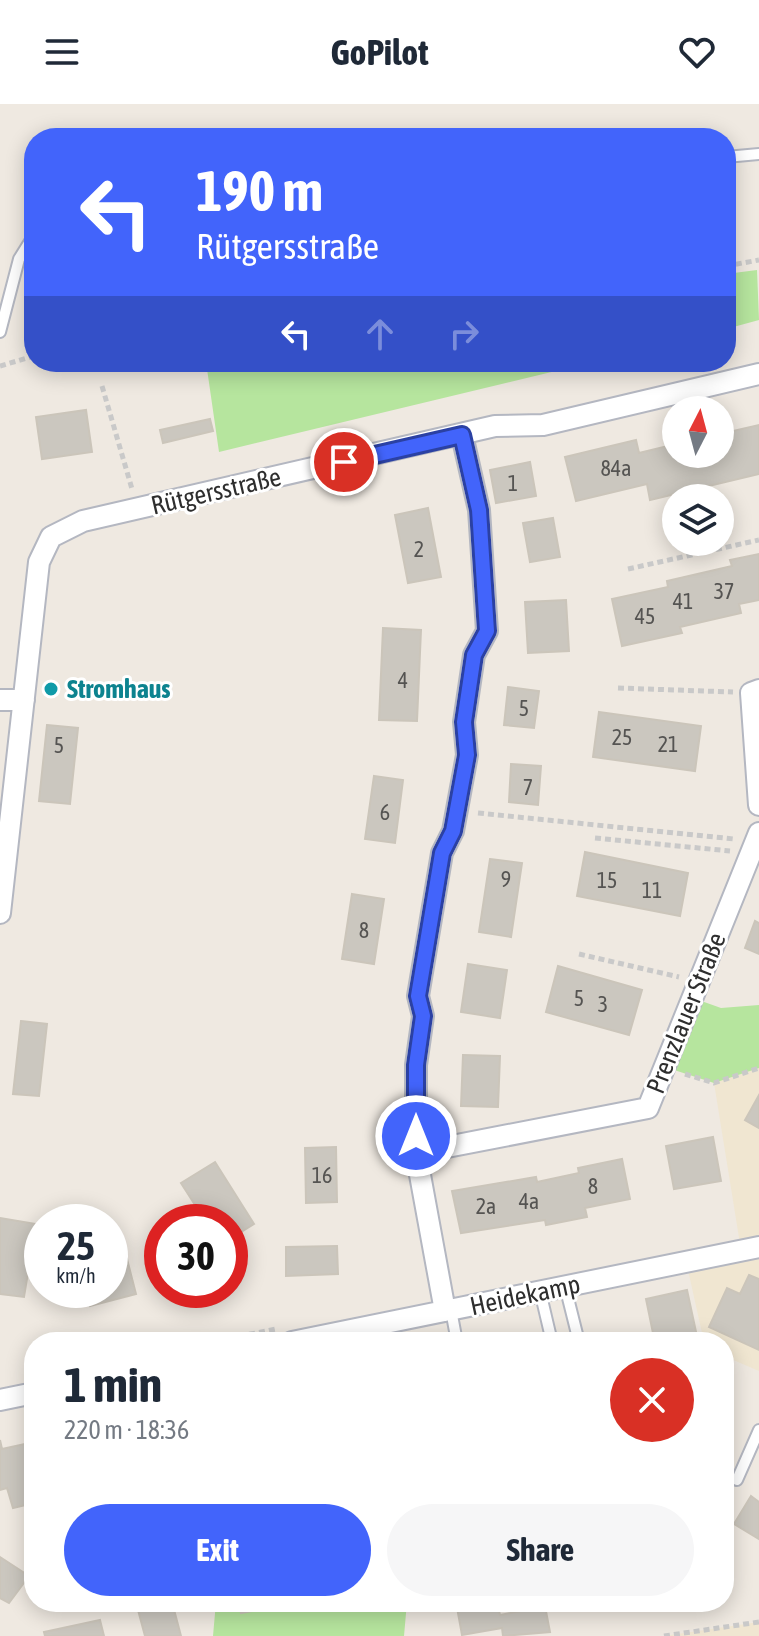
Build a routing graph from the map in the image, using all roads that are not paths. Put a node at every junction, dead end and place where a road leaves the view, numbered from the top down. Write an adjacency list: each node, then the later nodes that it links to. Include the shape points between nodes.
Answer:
1 (759, 154): 2 (lane)
2 (736, 156)
3 (24, 251): 4 (lane)
4 (0, 332)
5 (759, 374): 6 (street, Rütgersstraße, via 543,425 495,426)
6 (462, 435): 9 (street, Rütgersstraße, via 83,521 51,537 39,562); 13 (street, via 479,510 487,631 474,655 464,722 467,755 453,831 442,853 418,996 423,1016 416,1065)
7 (755, 691): 10 (street)
8 (0, 700): 9 (street)
9 (24, 700): 12 (street)
10 (759, 805)
11 (755, 842): 13 (street, Prenzlauer Straße, via 648,1108)
12 (0, 913)
13 (416, 1153): 17 (street)
14 (759, 1247): 15 (street, Heidekamp)
15 (565, 1286): 16 (street, Heidekamp); 21 (lane)
16 (540, 1291): 17 (street, Heidekamp); 20 (lane)
17 (448, 1311): 18 (street, Heidekamp); 19 (lane)
18 (342, 1332)
19 (454, 1332)
20 (550, 1332)
21 (576, 1332)
22 (24, 1395): 23 (street)
23 (0, 1400)
24 (759, 1430): 25 (lane)
25 (737, 1480)

